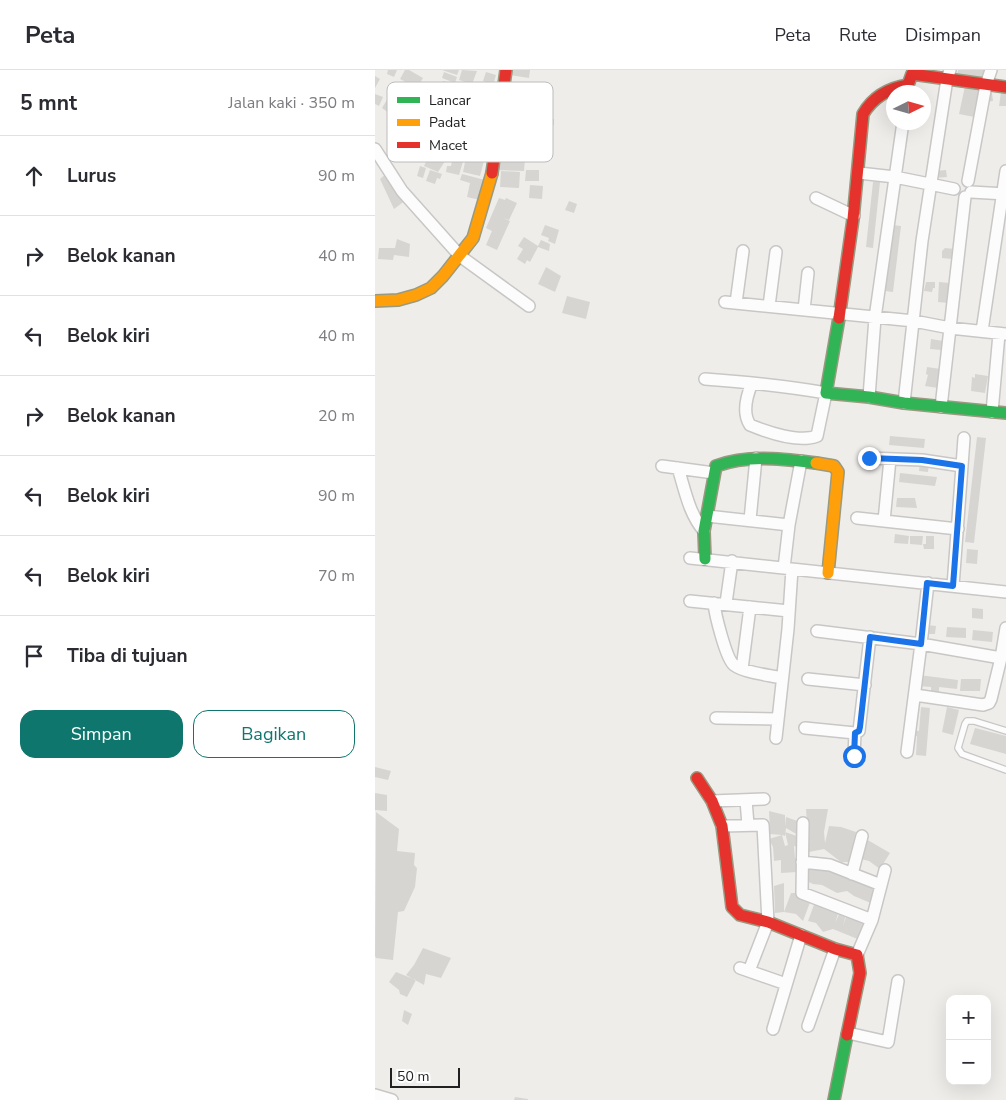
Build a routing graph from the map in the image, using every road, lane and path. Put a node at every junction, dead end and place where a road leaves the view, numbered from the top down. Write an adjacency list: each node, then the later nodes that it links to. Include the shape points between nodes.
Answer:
1 (991, 70): 4 (street)
2 (948, 75): 3 (street); 4 (street); 12 (street)
3 (910, 80): 10 (street, via 874,100 863,114)
4 (986, 84): 5 (street); 13 (street)
5 (1006, 87)
6 (902, 130): 11 (street)
7 (375, 149): 19 (street, via 402,191)
8 (494, 162): 19 (street, via 473,238)
9 (1006, 171): 14 (street)
10 (859, 173): 11 (street); 16 (street)
11 (895, 177): 12 (street); 26 (street)
12 (930, 184): 13 (street, via 954,189 958,195); 27 (street)
13 (968, 190): 14 (street); 28 (street)
14 (1004, 193): 29 (street)
15 (816, 198): 16 (street)
16 (853, 216): 25 (street)
17 (743, 252): 23 (street, via 730,302)
18 (776, 252): 23 (street)
19 (462, 254): 21 (street, via 431,288 398,300); 22 (street)
20 (808, 273): 24 (street)
21 (375, 302)
22 (529, 306)
23 (769, 306): 24 (street)
24 (804, 310): 25 (street)
25 (841, 313): 26 (street); 33 (street)
26 (875, 318): 27 (street); 34 (street)
27 (913, 321): 28 (street); 35 (street)
28 (950, 328): 29 (street); 36 (street)
29 (982, 331): 30 (street)
30 (1002, 334): 37 (street)
31 (705, 379): 32 (street)
32 (752, 383): 33 (street); 33 (street, via 747,395 746,414 750,425 770,433 792,436 817,436)
33 (826, 393): 34 (street)
34 (869, 397): 35 (street)
35 (904, 403): 36 (street)
36 (941, 407): 37 (street)
37 (992, 412): 38 (street)
38 (1006, 414)
39 (964, 438): 45 (street)
40 (756, 458): 43 (street); 47 (street, via 723,463 716,466); 50 (street)
41 (869, 458): 42 (street)
42 (890, 459): 45 (street); 51 (street)
43 (801, 461): 52 (street); 59 (street, via 834,466 838,472)
44 (662, 466): 46 (street)
45 (962, 466): 53 (street)
46 (678, 468): 47 (street); 54 (street, via 696,522)
47 (714, 472): 48 (street)
48 (707, 516): 50 (street); 54 (street)
49 (857, 518): 51 (street)
50 (751, 520): 52 (street)
51 (884, 521): 53 (street)
52 (789, 524): 58 (street)
53 (958, 530): 61 (street)
54 (704, 531): 56 (street)
55 (690, 558): 56 (street)
56 (705, 560): 57 (street)
57 (732, 561): 58 (street); 65 (street)
58 (788, 568): 59 (street); 67 (street)
59 (828, 572): 60 (street)
60 (927, 583): 61 (street); 71 (street)
61 (953, 586): 62 (street)
62 (1006, 592)
63 (690, 601): 64 (street)
64 (714, 603): 65 (street); 73 (street, via 730,661)
65 (726, 603): 66 (street)
66 (750, 607): 67 (street); 73 (street)
67 (789, 611): 74 (street)
68 (1006, 628): 72 (street)
69 (817, 631): 70 (street)
70 (870, 637): 71 (street); 76 (street)
71 (921, 644): 72 (street); 77 (street)
72 (1001, 658): 77 (street, via 991,699 983,706)
73 (742, 669): 74 (street)
74 (782, 678): 79 (street)
75 (808, 679): 76 (street)
76 (865, 685): 82 (street, via 860,727)
77 (915, 695): 84 (street)
78 (716, 718): 79 (street)
79 (778, 719): 83 (street)
80 (805, 728): 82 (street)
81 (1006, 731): 86 (lane, via 971,720 965,724 958,748 962,754)
82 (855, 733): 85 (street)
83 (776, 738)
84 (907, 752)
85 (854, 756)
86 (1006, 770)
87 (697, 778): 88 (street)
88 (712, 800): 89 (street); 93 (street)
89 (746, 800): 90 (street); 92 (street)
90 (764, 800)
91 (803, 823): 95 (street)
92 (747, 825): 93 (street); 100 (street, via 763,825)
93 (722, 826): 100 (street, via 732,907 740,916)
94 (862, 836): 97 (street)
95 (802, 862): 97 (street, via 829,865); 99 (street, via 802,893)
96 (885, 870): 98 (street)
97 (852, 874): 98 (street)
98 (881, 885): 99 (street)
99 (872, 920): 103 (street)
100 (768, 922): 101 (street); 105 (street, via 744,969)
101 (801, 935): 102 (street); 105 (street)
102 (835, 949): 103 (street); 106 (street)
103 (857, 955): 108 (street, via 860,973)
104 (898, 981): 108 (street, via 888,1042)
105 (786, 984): 107 (street)
106 (808, 1026)
107 (773, 1029)
108 (848, 1033): 111 (street)
109 (375, 1095): 110 (street)
110 (391, 1100)
111 (834, 1100)

